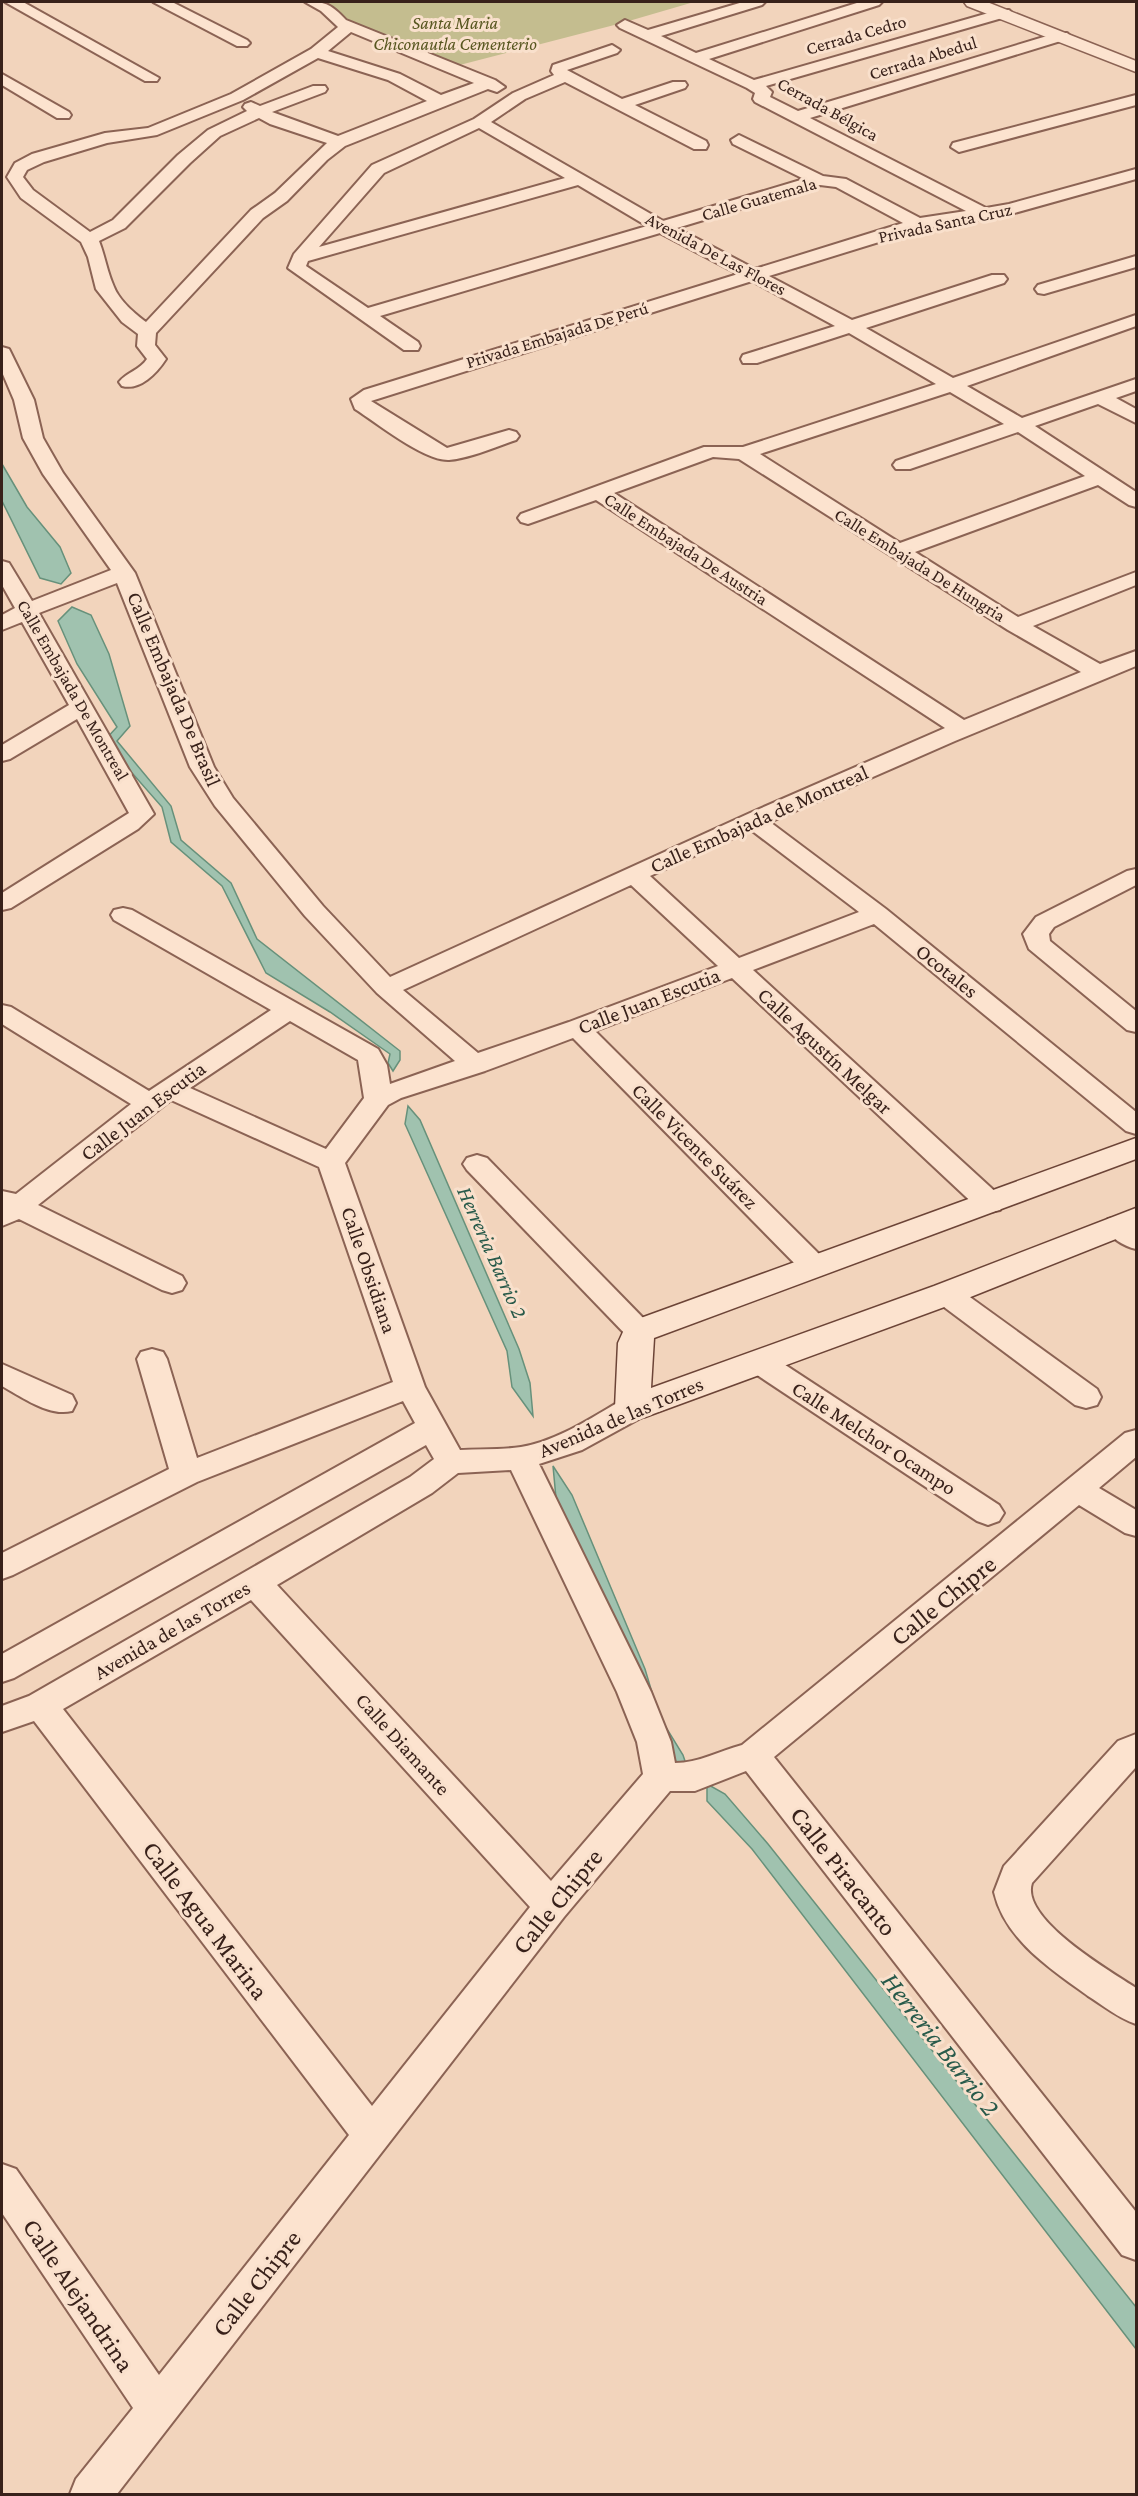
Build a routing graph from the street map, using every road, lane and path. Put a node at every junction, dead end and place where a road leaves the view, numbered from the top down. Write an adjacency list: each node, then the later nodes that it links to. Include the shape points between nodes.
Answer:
1 (13, 2): 18 (street)
2 (161, 2): 12 (street)
3 (313, 2): 9 (street)
4 (757, 2): 10 (street)
5 (874, 2): 15 (street)
6 (976, 2): 7 (main road)
7 (1004, 13): 11 (main road); 22 (street, Cerrada Cedro)
8 (625, 25): 10 (street, Cerrada Bélgica)
9 (349, 26): 14 (street); 20 (street)
10 (648, 36): 15 (street, Cerrada Bélgica)
11 (1062, 36): 16 (main road); 31 (street, Cerrada Abedul)
12 (242, 43)
13 (612, 50): 17 (street, via 559,68)
14 (317, 52): 25 (street); 27 (street, via 394,77)
15 (694, 58): 22 (street, Cerrada Bélgica)
16 (1137, 68)
17 (565, 76): 24 (street); 28 (street)
18 (151, 78)
19 (2, 79): 30 (street)
20 (489, 83): 24 (street); 27 (street)
21 (679, 85): 28 (street)
22 (753, 86): 31 (street, Cerrada Bélgica, via 764,92 761,99)
23 (320, 89): 29 (street)
24 (519, 96): 32 (street)
25 (237, 97): 29 (street); 33 (street)
26 (1137, 100): 37 (street)
27 (440, 101): 35 (street)
28 (620, 105): 36 (street)
29 (258, 112): 35 (street); 38 (street)
30 (63, 116)
31 (796, 117): 42 (street, Cerrada Bélgica)
32 (480, 122): 40 (street, Avenida De Las Flores); 46 (street, via 378,169)
33 (151, 132): 38 (street); 45 (street, via 105,138 39,158 21,167 15,177 27,194)
34 (739, 140): 41 (street)
35 (339, 142): 54 (street, via 281,197 257,213)
36 (700, 145)
37 (959, 147)
38 (175, 148): 45 (street, via 119,224)
39 (1137, 174): 42 (street, Privada Santa Cruz)
40 (582, 179): 44 (street, Avenida De Las Flores); 46 (street)
41 (819, 180): 43 (street, Calle Guatemala, via 840,183); 44 (street, Calle Guatemala)
42 (983, 213): 43 (street, Privada Santa Cruz)
43 (918, 224): 48 (street, Privada Santa Cruz)
44 (662, 227): 48 (street, Avenida De Las Flores); 51 (street, Calle Guatemala)
45 (89, 238): 54 (street, via 105,289 129,318)
46 (300, 258): 51 (street, via 297,268)
47 (1137, 261): 50 (street)
48 (754, 273): 53 (street, Avenida De Las Flores); 64 (street, Privada Embajada De Perú, via 361,399 362,405 433,450 446,454)
49 (998, 279): 53 (street)
50 (1044, 289)
51 (364, 315): 55 (street)
52 (1137, 320): 59 (street, Calle Embajada De Austria)
53 (850, 326): 57 (street); 59 (street, Avenida De Las Flores)
54 (147, 332): 58 (street, via 146,346 157,359 151,368)
55 (411, 346)
56 (2, 353): 73 (street, Calle Embajada De Brasil, via 24,400 33,438 53,474)
57 (750, 359)
58 (129, 382)
59 (952, 385): 63 (street, Avenida De Las Flores); 65 (street, Calle Embajada De Austria)
60 (1137, 385): 61 (street)
61 (1103, 399): 62 (street); 63 (street)
62 (1137, 417)
63 (1019, 424): 66 (street); 67 (street, Avenida De Las Flores)
64 (509, 436)
65 (744, 453): 68 (street, Calle Embajada De Austria, via 711,451); 71 (street, Calle Embajada De Hungria)
66 (903, 465)
67 (1101, 477): 69 (street, Avenida De Las Flores); 71 (street)
68 (598, 492): 70 (street); 81 (street, Calle Embajada De Austria)
69 (1137, 501)
70 (528, 518)
71 (897, 551): 77 (street, Calle Embajada De Hungria)
72 (2, 567): 75 (street, Calle Embajada De Montreal)
73 (124, 573): 75 (street); 90 (street, Calle Embajada De Brasil, via 202,767 223,801 314,911)
74 (1137, 578): 77 (street)
75 (27, 610): 76 (street); 80 (street, Calle Embajada De Montreal)
76 (2, 624)
77 (1016, 625): 79 (street, Calle Embajada De Hungria)
78 (1137, 658): 79 (street, Calle Embajada de Montreal)
79 (1099, 673): 81 (street, Calle Embajada de Montreal)
80 (81, 707): 82 (street); 86 (street, Calle Embajada De Montreal, via 142,814)
81 (964, 730): 83 (street, Calle Embajada de Montreal)
82 (2, 754)
83 (754, 821): 84 (street, Calle Embajada de Montreal); 87 (street, Ocotales)
84 (634, 874): 89 (street, Calle Agustín Melgar); 90 (street, Calle Embajada de Montreal)
85 (1137, 876): 93 (street, via 1044,922 1036,934 1038,944)
86 (2, 903)
87 (877, 914): 89 (street, Calle Juan Escutia); 98 (street, Ocotales)
88 (123, 915): 91 (street)
89 (735, 969): 94 (street, Calle Juan Escutia); 102 (street, Calle Agustín Melgar)
90 (386, 988): 95 (street, Calle Embajada De Brasil)
91 (288, 1010): 96 (street, via 369,1055); 97 (street, Calle Juan Escutia)
92 (2, 1013): 97 (street)
93 (1137, 1024)
94 (578, 1029): 95 (street, Calle Juan Escutia); 105 (street, Calle Vicente Suárez)
95 (476, 1065): 96 (street, Calle Juan Escutia)
96 (396, 1091): 100 (street)
97 (159, 1096): 100 (street); 103 (street, Calle Juan Escutia)
98 (1137, 1125)
99 (1137, 1148): 102 (main road)
100 (332, 1162): 112 (street, Calle Obsidiana)
101 (477, 1164): 108 (street)
102 (990, 1203): 105 (main road)
103 (7, 1208): 106 (street)
104 (1130, 1228): 107 (main road, Avenida de las Torres)
105 (812, 1264): 108 (main road)
106 (172, 1283)
107 (946, 1294): 110 (main road, Avenida de las Torres); 113 (street)
108 (639, 1331): 115 (main road, via 635,1343)
109 (152, 1359): 120 (street)
110 (759, 1362): 115 (main road, Avenida de las Torres); 122 (street, Calle Melchor Ocampo)
111 (2, 1374): 114 (street)
112 (410, 1387): 116 (street, Calle Obsidiana); 120 (street)
113 (1086, 1397)
114 (61, 1403)
115 (633, 1407): 118 (street, Avenida de las Torres, via 571,1442)
116 (431, 1428): 119 (street, Calle Obsidiana); 126 (street)
117 (1137, 1441): 121 (street, Calle Chipre)
118 (521, 1458): 119 (street, Avenida de las Torres); 131 (street, via 634,1692 654,1742)
119 (451, 1462): 125 (street, Avenida de las Torres, via 421,1485)
120 (186, 1474): 124 (street)
121 (1078, 1491): 123 (street); 130 (street, Calle Chipre)
122 (988, 1513)
123 (1137, 1525)
124 (2, 1567)
125 (255, 1583): 127 (street, Avenida de las Torres); 132 (street, Calle Diamante)
126 (2, 1669)
127 (41, 1705): 128 (street, Avenida de las Torres); 134 (street, Calle Agua Marina)
128 (2, 1719)
129 (1137, 1747): 133 (street, via 1016,1876 1012,1893 1020,1917 1048,1946)
130 (753, 1755): 131 (street, Calle Chipre, via 694,1777); 136 (street, Calle Piracanto)
131 (661, 1777): 132 (street, Calle Chipre)
132 (551, 1906): 134 (street, Calle Chipre)
133 (1137, 2008)
134 (372, 2136): 137 (street, Calle Chipre)
135 (2, 2181): 137 (street, Calle Alejandrina)
136 (1137, 2242)
137 (157, 2408): 138 (street, Calle Chipre)
138 (91, 2494)

